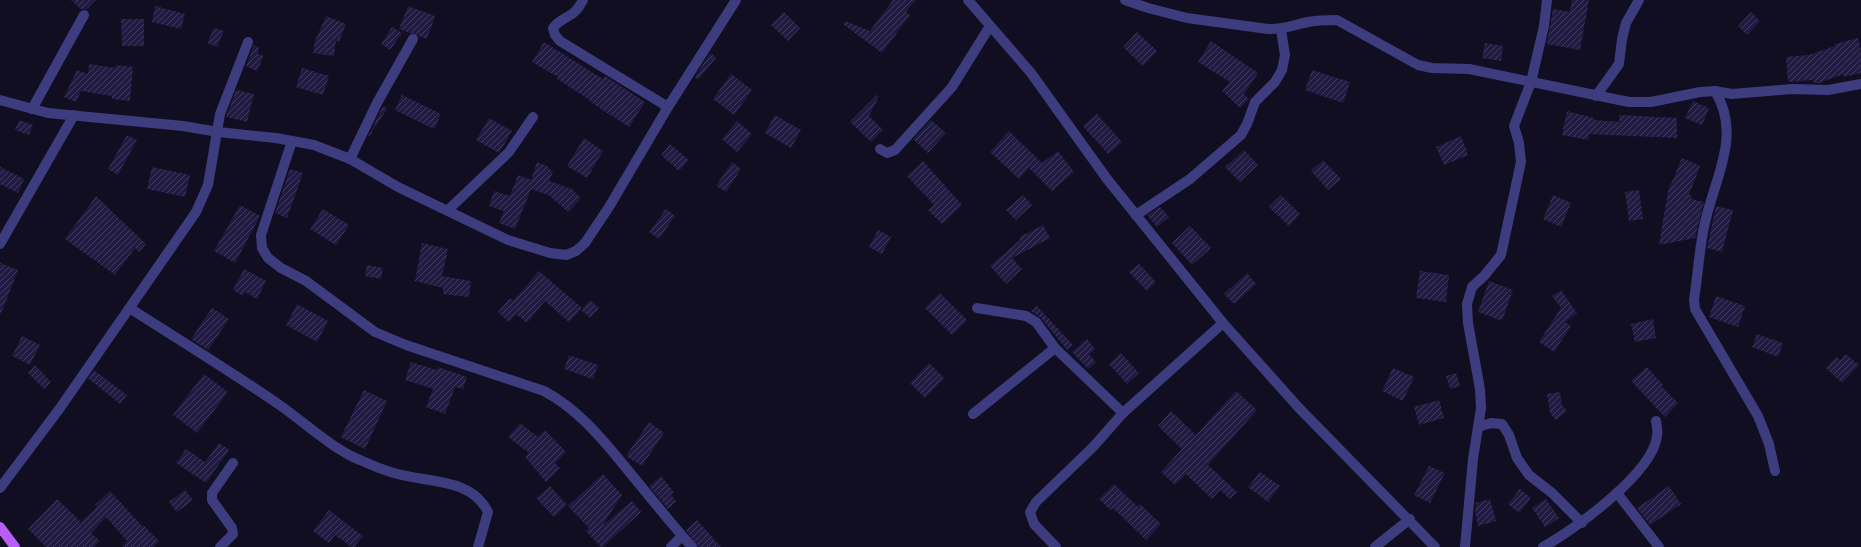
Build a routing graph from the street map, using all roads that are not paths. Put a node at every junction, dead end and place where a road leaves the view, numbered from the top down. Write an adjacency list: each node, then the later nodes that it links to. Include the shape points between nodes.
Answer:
1 (583, 0): 17 (street, via 575,13 558,22 553,28 555,35 560,41)
2 (736, 0): 17 (street)
3 (968, 0): 8 (street)
4 (1125, 0): 9 (street, via 1187,18)
5 (1547, 0): 12 (street)
6 (1639, 0): 15 (street, via 1626,23 1619,64)
7 (84, 15): 18 (street)
8 (990, 26): 23 (street, via 952,87 930,112 895,150 887,153); 26 (street, via 1030,73 1102,173)
9 (1281, 30): 12 (street, via 1308,22 1337,20 1418,65 1469,69); 26 (street, via 1285,56 1282,70 1275,82 1256,102 1241,135 1190,179)
10 (413, 39): 24 (street, via 377,103)
11 (248, 42): 21 (street, via 220,114)
12 (1531, 82): 15 (street); 35 (street, via 1514,126 1521,162 1501,255 1472,287 1468,304 1468,323 1480,389)
13 (1861, 84): 14 (street, via 1828,90 1792,88 1732,94)
14 (1715, 91): 15 (street, via 1651,102 1629,102); 37 (street, via 1723,108 1726,150 1704,228 1695,309 1758,416 1769,444)
15 (1596, 96)
16 (0, 100): 18 (street)
17 (668, 107): 25 (street, via 610,207 585,243 576,251 566,255 550,253 508,240)
18 (32, 109): 19 (street)
19 (74, 115): 21 (street); 27 (street)
20 (533, 118): 25 (street, via 509,152)
21 (218, 132): 22 (street); 29 (street, via 208,185 196,212)
22 (292, 140): 24 (street, via 314,145); 43 (street, via 261,235 262,248 268,258 281,268 306,280 375,332 406,345 544,391 559,399 602,440)
23 (880, 149)
24 (350, 159): 25 (street, via 398,187)
25 (448, 210)
26 (1136, 215): 30 (street)
27 (0, 244)
28 (977, 308): 31 (street, via 1031,318)
29 (131, 309): 38 (street); 46 (street, via 358,459 395,474 461,487 475,495 488,512)
30 (1223, 323): 32 (street); 40 (street, via 1299,408)
31 (1055, 348): 32 (street); 33 (street)
32 (1124, 413): 49 (street, via 1088,453 1036,502 1030,512 1034,524)
33 (973, 414)
34 (1656, 421): 39 (street, via 1657,436 1651,452)
35 (1478, 427): 41 (street, via 1491,423 1502,424 1517,458 1529,475 1552,493); 52 (street)
36 (233, 463): 45 (street, via 212,493 212,500 232,528 233,534)
37 (1775, 471)
38 (0, 488)
39 (1617, 493): 41 (street); 54 (street)
40 (1410, 519): 50 (street); 51 (street)
41 (1582, 523): 53 (street)
42 (0, 527): 44 (main road)
43 (682, 536): 47 (street); 48 (street)
44 (16, 547)
45 (220, 547)
46 (478, 547)
47 (671, 547)
48 (692, 547)
49 (1056, 547)
50 (1375, 547)
51 (1435, 547)
52 (1465, 547)
53 (1543, 547)
54 (1659, 547)

